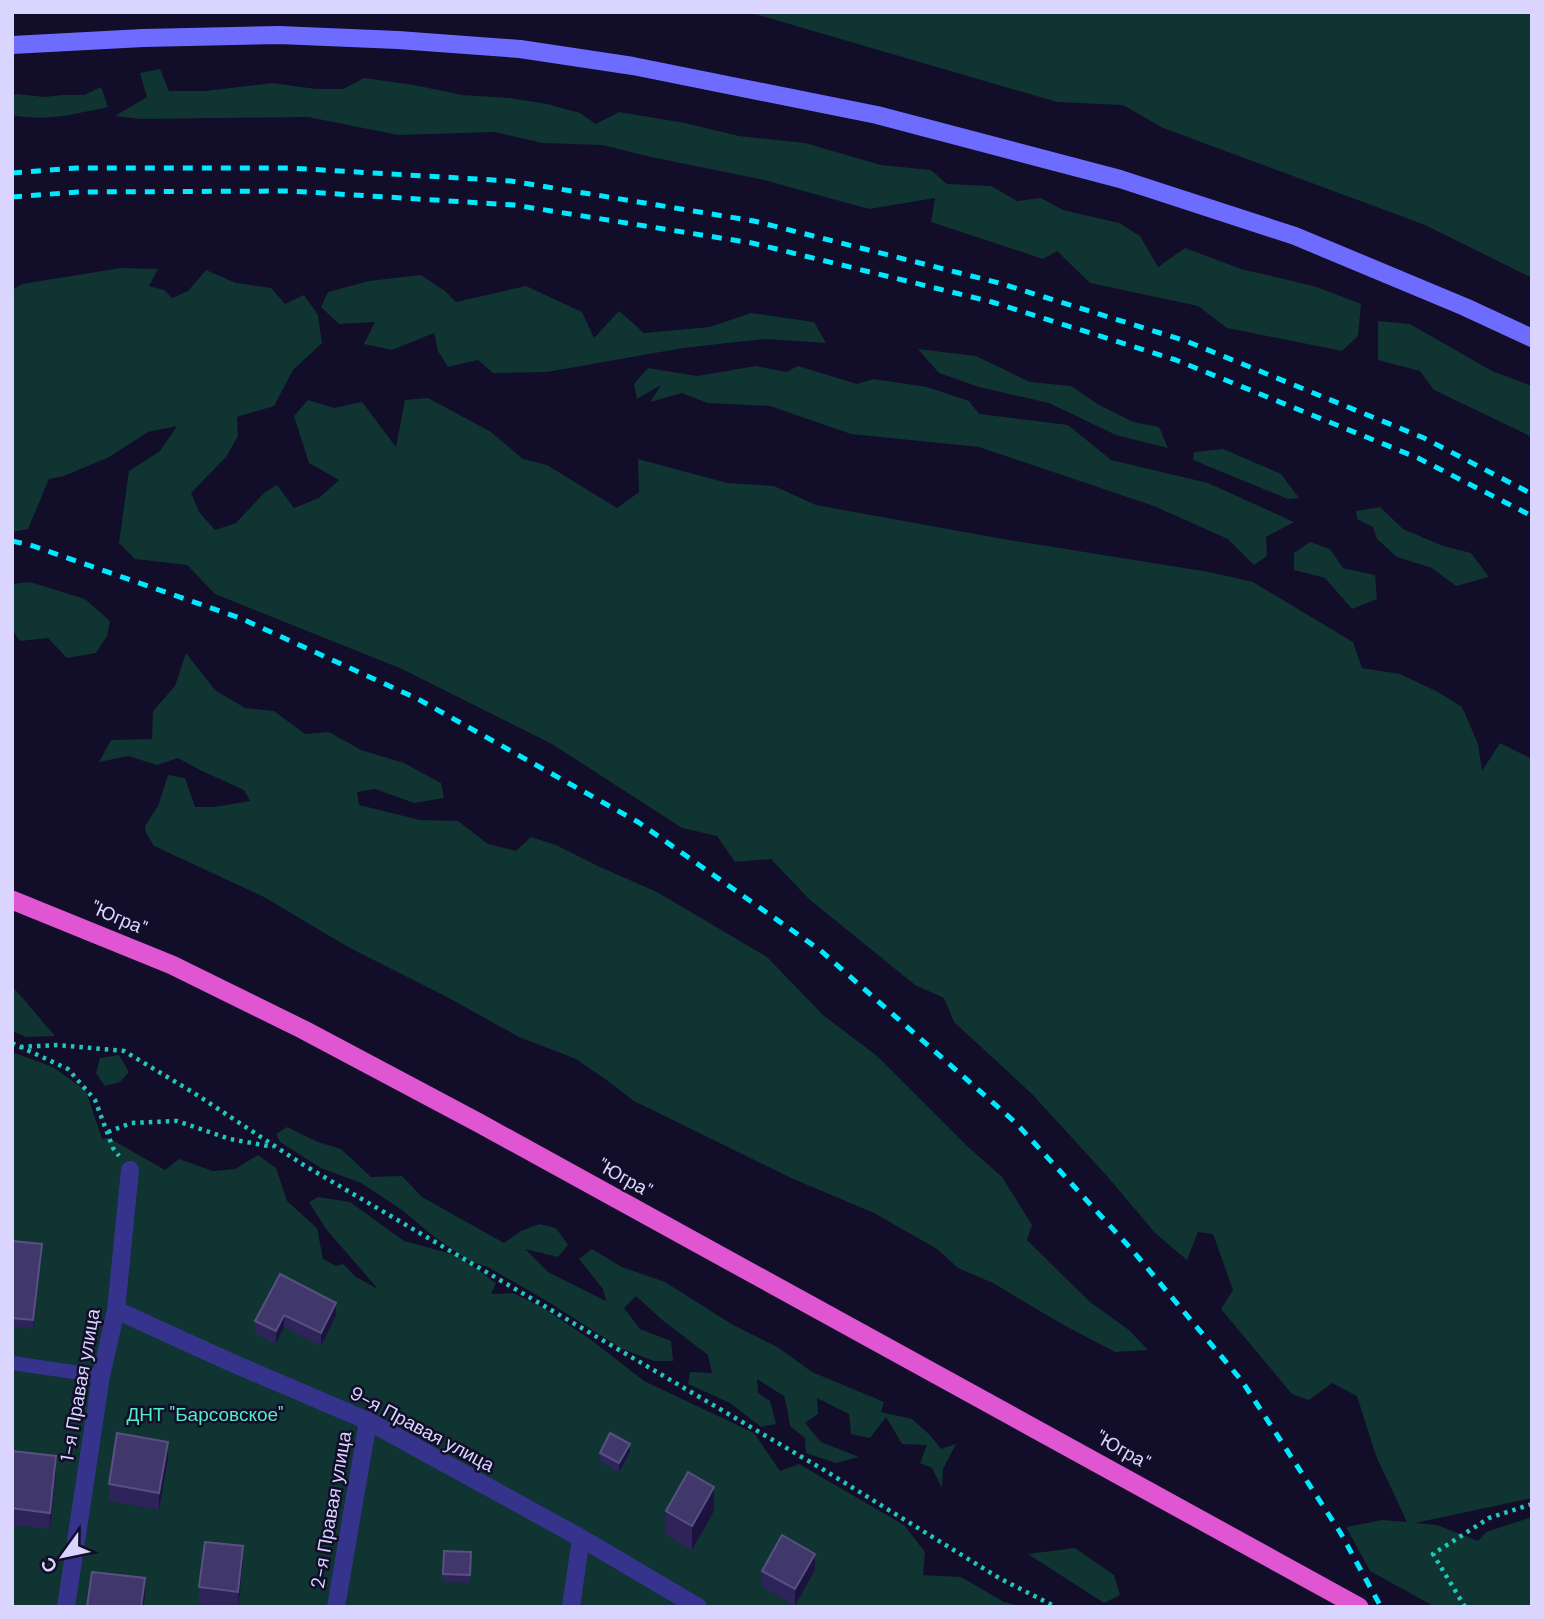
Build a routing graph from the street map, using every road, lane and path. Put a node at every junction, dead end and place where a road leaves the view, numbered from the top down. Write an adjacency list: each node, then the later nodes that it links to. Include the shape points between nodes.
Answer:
1 (12, 45): 2 (main road, via 266,36 398,40 520,49 646,68 877,115 1120,179 1295,236)
2 (1532, 338)
3 (12, 900): 20 (highway, "Югра", via 172,965 304,1030)
4 (12, 1043): 5 (path)
5 (20, 1046): 6 (path, via 68,1069 95,1100); 7 (path, via 124,1051)
6 (108, 1132): 7 (path, via 131,1123 177,1121 230,1139); 8 (path, via 113,1148)
7 (277, 1148): 19 (path, via 999,1578)
8 (130, 1170): 9 (street, 1-я Правая улица)
9 (116, 1310): 11 (street, 1-я Правая улица); 12 (street, 9-я Правая улица)
10 (12, 1363): 11 (lane)
11 (101, 1376): 15 (street, 1-я Правая улица)
12 (368, 1421): 14 (street, 9-я Правая улица); 16 (street, 2-я Правая улица)
13 (1532, 1504): 21 (path, via 1489,1518 1433,1554)
14 (581, 1538): 17 (street); 18 (street, 9-я Правая улица)
15 (66, 1607)
16 (336, 1607)
17 (571, 1607)
18 (698, 1607)
19 (1056, 1607)
20 (1359, 1607)
21 (1465, 1607)

